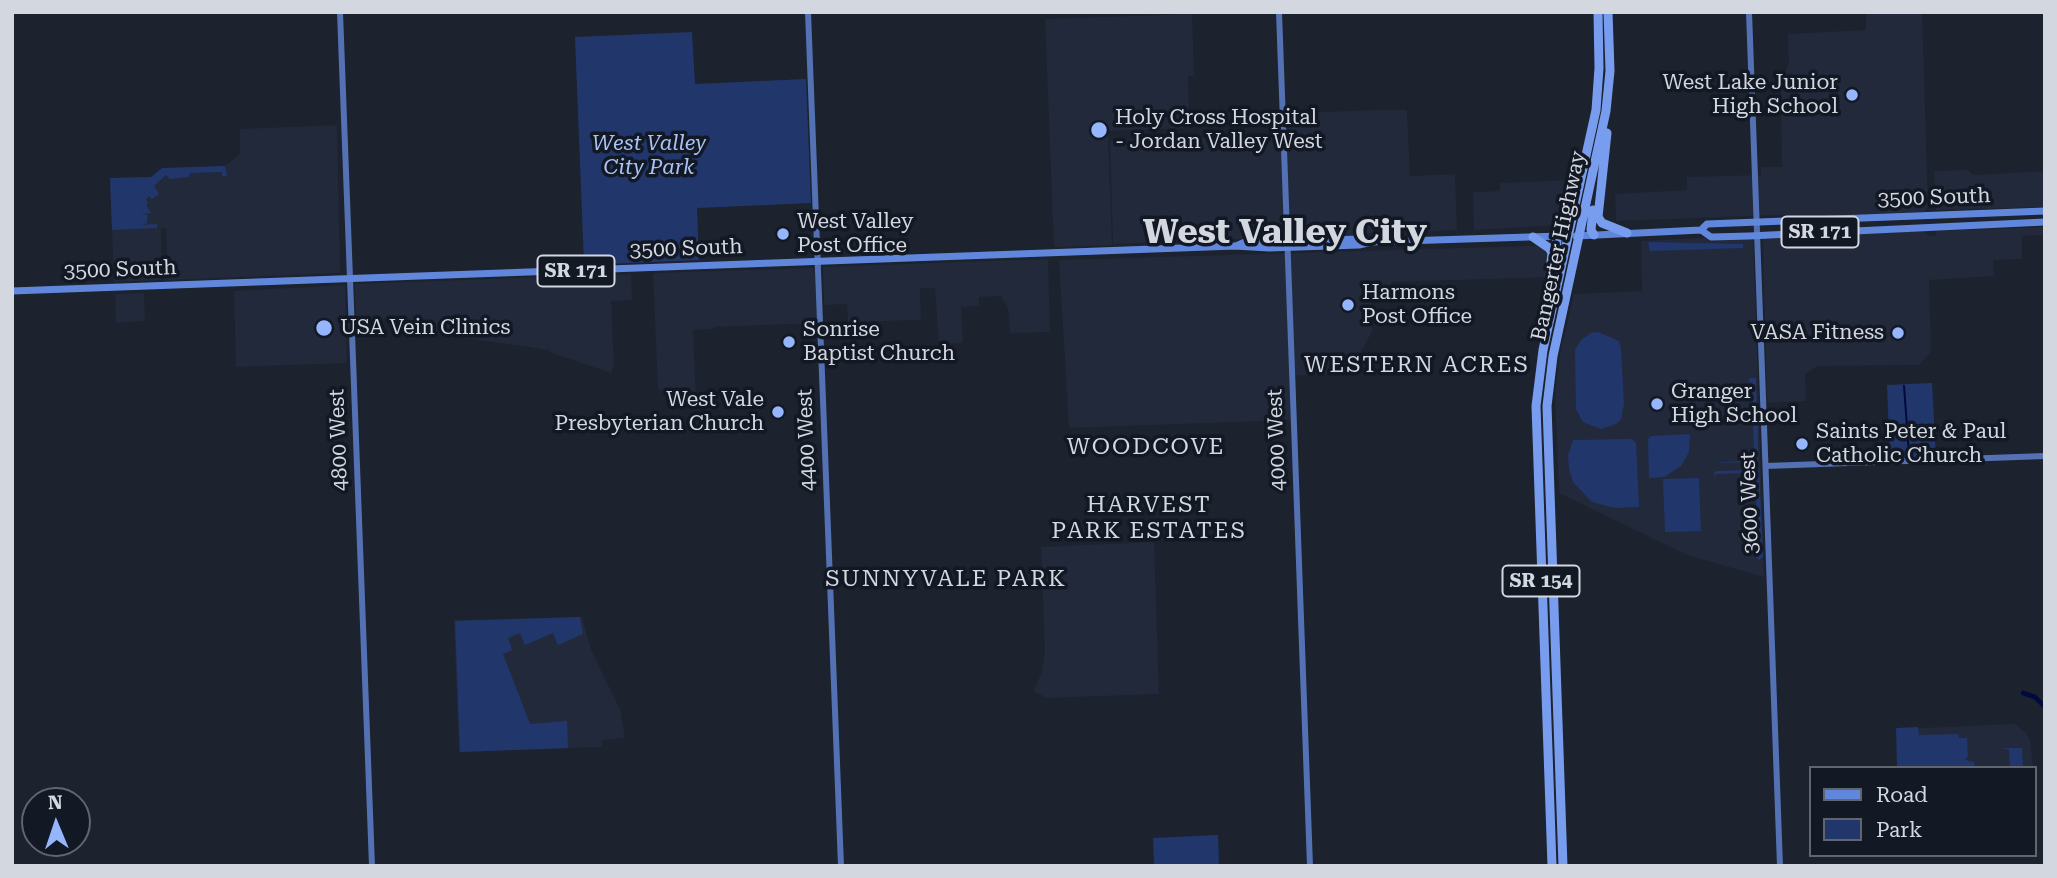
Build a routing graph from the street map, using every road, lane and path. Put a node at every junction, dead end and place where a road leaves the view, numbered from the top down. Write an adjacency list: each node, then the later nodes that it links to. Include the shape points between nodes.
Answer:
1 (340, 12): 23 (street, 4800 West)
2 (808, 12): 22 (street, 4400 West)
3 (1279, 12): 21 (street, 4000 West)
4 (1598, 12): 7 (highway, Bangerter Highway / SR 154)
5 (1608, 12): 8 (highway, Bangerter Highway / SR 154)
6 (1749, 12): 11 (street, 3600 West)
7 (1597, 99): 9 (highway, via 1601,112 1592,155); 17 (highway, Bangerter Highway / SR 154)
8 (1606, 111): 9 (highway, Bangerter Highway / SR 154); 14 (highway, via 1609,122 1598,217)
9 (1594, 170): 15 (highway, via 1598,185); 18 (highway, Bangerter Highway / SR 154)
10 (2045, 211): 11 (main road, 3500 South / SR 171)
11 (1757, 222): 13 (main road, 3500 South / SR 171, via 1707,224); 19 (street, 3600 West)
12 (2045, 222): 19 (main road, 3500 South / SR 171)
13 (1701, 230): 14 (main road, 3500 South / SR 171); 19 (main road, 3500 South / SR 171, via 1711,237)
14 (1627, 233): 15 (main road, 3500 South / SR 171)
15 (1594, 235): 18 (main road, 3500 South / SR 171)
16 (1557, 236): 17 (main road, 3500 South / SR 171); 20 (main road, 3500 South / SR 171); 25 (highway, via 1551,284)
17 (1568, 236): 18 (main road, 3500 South / SR 171); 25 (highway, Bangerter Highway / SR 154)
18 (1579, 236): 26 (highway, Bangerter Highway / SR 154)
19 (1758, 236): 29 (street, 3600 West)
20 (1533, 237): 21 (main road, 3500 South / SR 171, via 1362,239); 27 (highway, via 1552,255 1535,374)
21 (1288, 245): 22 (main road, 3500 South / SR 171); 32 (street, 4000 West)
22 (818, 261): 23 (main road, 3500 South / SR 171); 31 (street, 4400 West)
23 (349, 279): 24 (main road, 3500 South / SR 171); 30 (street, 4800 West)
24 (12, 291)
25 (1554, 299): 26 (highway, via 1558,315 1549,351); 27 (highway, Bangerter Highway / SR 154, via 1539,370)
26 (1550, 371): 34 (highway, Bangerter Highway / SR 154, via 1546,428)
27 (1536, 414): 33 (highway, Bangerter Highway / SR 154)
28 (2045, 456): 29 (street)
29 (1766, 466): 35 (street, 3600 West)
30 (372, 866)
31 (841, 866)
32 (1310, 866)
33 (1552, 866)
34 (1563, 866)
35 (1780, 866)

